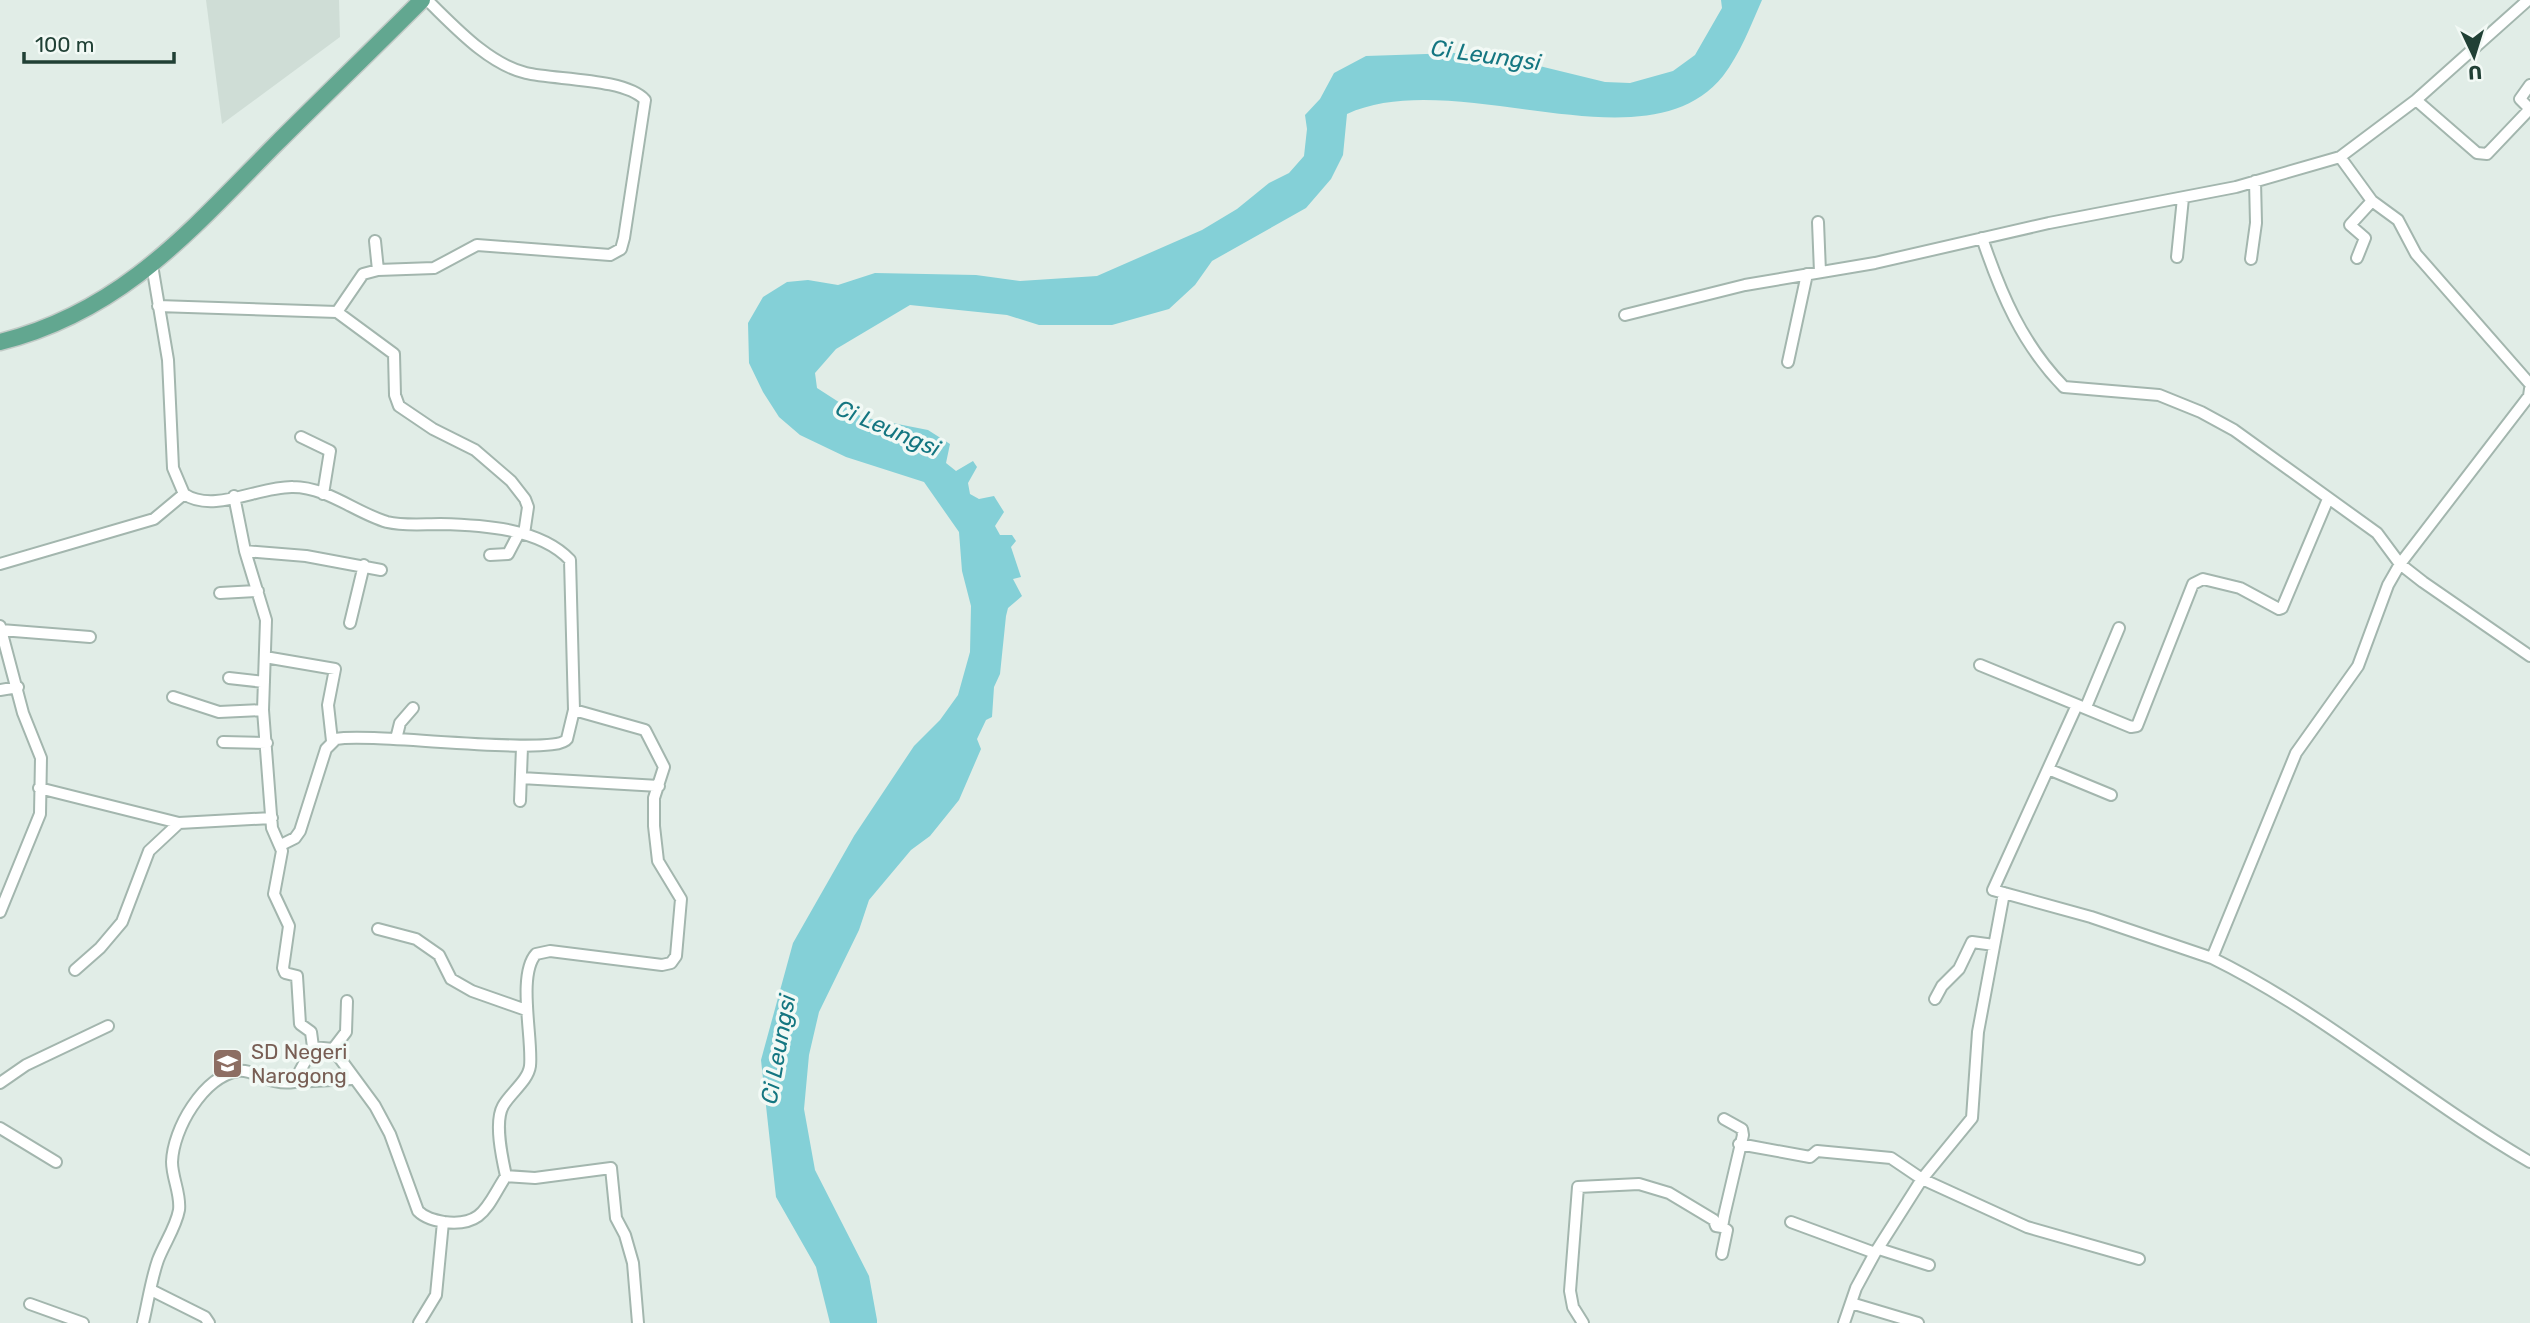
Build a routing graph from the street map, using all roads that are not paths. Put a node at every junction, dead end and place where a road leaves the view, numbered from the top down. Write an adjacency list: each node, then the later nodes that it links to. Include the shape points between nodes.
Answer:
1 (425, 0): 15 (main road); 16 (street, via 510,67 630,91 645,100 624,238 621,249 610,255 485,244 434,268)
2 (2528, 0): 4 (street)
3 (2530, 85): 4 (street, via 2520,100 2527,112 2487,154 2477,153)
4 (2416, 100): 5 (street)
5 (2340, 157): 6 (street); 8 (street)
6 (2255, 181): 7 (street); 14 (street)
7 (2183, 198): 10 (street); 12 (street)
8 (2372, 201): 13 (street, via 2350,225 2365,238); 24 (street, via 2398,220 2416,254)
9 (1818, 222): 17 (street)
10 (1982, 238): 17 (street); 29 (street, via 2004,302 2064,387 2142,391 2180,402 2234,430)
11 (375, 241): 16 (street)
12 (2177, 257)
13 (2357, 258)
14 (2251, 259)
15 (152, 265): 19 (street); 22 (main road, via 85,311)
16 (378, 270): 20 (street, via 362,274)
17 (1820, 272): 18 (street)
18 (1807, 274): 21 (street); 23 (street)
19 (158, 306): 20 (street); 26 (street, via 168,360 173,468)
20 (337, 312): 30 (street, via 394,354 395,395 404,411 475,450 511,481 526,499)
21 (1625, 315)
22 (0, 342)
23 (1788, 362)
24 (2530, 387): 34 (street, via 2529,396)
25 (301, 437): 27 (street, via 330,451)
26 (184, 494): 28 (street, via 209,501); 33 (street, via 154,519)
27 (323, 494): 28 (street, via 292,487); 30 (street, via 389,523 458,524)
28 (234, 496): 31 (street)
29 (2328, 499): 34 (street, via 2376,533); 51 (street, via 2282,608 2240,588 2199,580 2193,584 2137,726)
30 (522, 533): 32 (street, via 508,554); 54 (street, via 561,551 570,561)
31 (245, 551): 35 (street); 37 (street)
32 (490, 555)
33 (0, 564)
34 (2400, 564): 43 (street); 73 (street, via 2358,666 2296,753)
35 (364, 565): 36 (street); 39 (street)
36 (381, 570)
37 (258, 591): 38 (street); 44 (street, via 266,620)
38 (220, 593)
39 (350, 622)
40 (1, 628): 42 (street); 48 (street)
41 (2119, 628): 51 (street)
42 (90, 636)
43 (2530, 656)
44 (265, 657): 47 (street); 56 (street, via 335,669 328,705)
45 (1980, 665): 51 (street)
46 (229, 678): 47 (street)
47 (264, 682): 53 (street)
48 (18, 687): 49 (street); 63 (street, via 41,758)
49 (0, 690)
50 (173, 697): 53 (street, via 219,712)
51 (2082, 706): 60 (street)
52 (413, 708): 55 (street, via 403,718)
53 (263, 710): 58 (street)
54 (574, 710): 59 (street, via 565,743); 62 (street, via 645,730 664,768)
55 (396, 739): 56 (street); 59 (street)
56 (332, 741): 68 (street, via 300,831)
57 (223, 742): 58 (street)
58 (267, 743): 66 (street)
59 (522, 747): 61 (street)
60 (2048, 769): 64 (street); 69 (street, via 1993,890)
61 (521, 778): 62 (street); 65 (street)
62 (659, 786): 77 (street, via 654,803 658,861 681,900 676,956 662,965 542,951 531,961)
63 (39, 788): 67 (street); 70 (street, via 40,814)
64 (2111, 795)
65 (520, 801)
66 (272, 818): 67 (street); 68 (street)
67 (179, 823): 74 (street, via 149,851 122,922)
68 (281, 845): 79 (street, via 274,894 289,926 283,968 297,976 300,1024 311,1032)
69 (2004, 893): 72 (street); 73 (street)
70 (0, 912)
71 (378, 929): 77 (street, via 416,939 439,955 451,979)
72 (1994, 946): 75 (street, via 1970,944 1959,969); 90 (street, via 1978,1032 1972,1118)
73 (2212, 958): 88 (street, via 2294,1004)
74 (75, 970)
75 (1936, 999)
76 (347, 1001): 80 (street, via 346,1032)
77 (526, 1010): 89 (street, via 530,1067 500,1112)
78 (108, 1026): 83 (street, via 26,1065)
79 (313, 1047): 80 (street); 82 (street)
80 (333, 1049): 81 (street)
81 (352, 1079): 82 (street); 91 (street, via 390,1134 418,1211)
82 (294, 1082): 98 (street, via 282,1084 239,1070 223,1076 183,1119 172,1159 179,1210)
83 (0, 1083)
84 (1724, 1119): 86 (street, via 1742,1129)
85 (0, 1128): 87 (street)
86 (1739, 1144): 90 (street, via 1810,1157 1816,1151 1883,1155); 93 (street)
87 (56, 1162)
88 (2530, 1162)
89 (506, 1176): 91 (street, via 478,1219); 105 (street, via 535,1178 611,1168 616,1218 633,1263)
90 (1922, 1179): 94 (street); 96 (street, via 2026,1227)
91 (443, 1222): 104 (street, via 436,1295)
92 (1791, 1223): 94 (street)
93 (1722, 1227): 95 (street, via 1727,1230); 106 (street, via 1669,1193 1639,1184 1582,1185 1577,1194 1572,1270 1573,1307)
94 (1877, 1251): 97 (street); 99 (street)
95 (1722, 1254)
96 (2139, 1259)
97 (1930, 1265)
98 (151, 1290): 102 (street); 103 (street)
99 (1851, 1303): 107 (street); 108 (street)
100 (30, 1304): 101 (street)
101 (83, 1323)
102 (143, 1323)
103 (209, 1323)
104 (419, 1323)
105 (638, 1323)
106 (1583, 1323)
107 (1843, 1323)
108 (1918, 1323)

